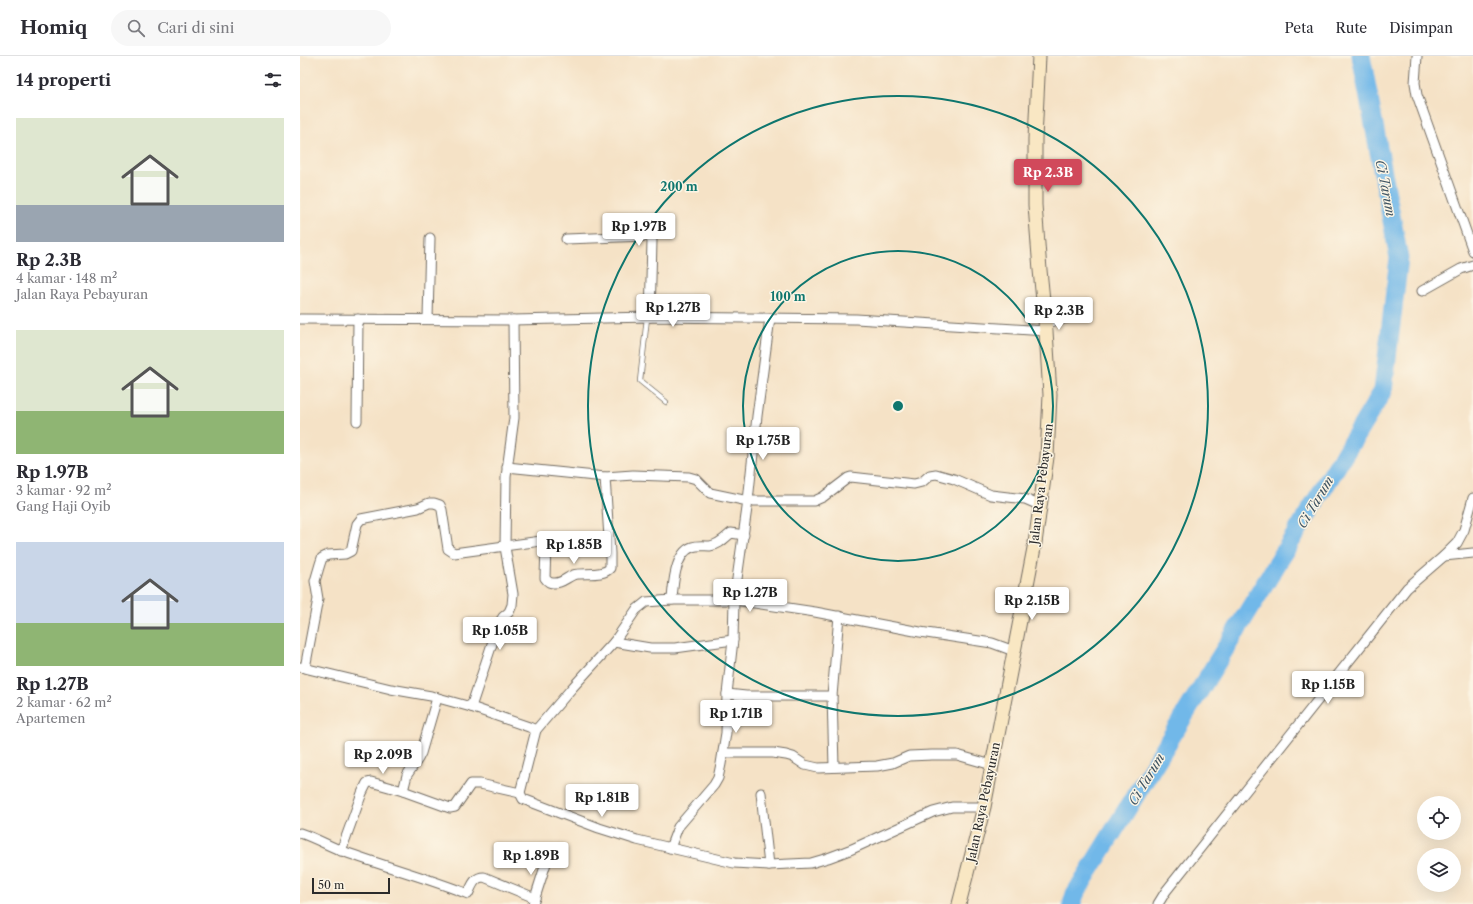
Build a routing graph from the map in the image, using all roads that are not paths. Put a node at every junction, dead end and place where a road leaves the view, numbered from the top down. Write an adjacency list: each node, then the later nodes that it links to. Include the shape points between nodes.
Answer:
1 (1039, 56): 15 (main road, Jalan Raya Pebayuran, via 1035,205)
2 (1417, 56): 5 (street, via 1417,95)
3 (430, 238): 13 (street)
4 (566, 239): 8 (street, via 646,236 651,238)
5 (1473, 251)
6 (1473, 265): 7 (street)
7 (1422, 291)
8 (649, 318): 9 (street); 14 (street); 16 (lane, via 640,381)
9 (770, 318): 15 (street, via 856,318); 21 (street)
10 (1068, 318): 15 (street)
11 (300, 319): 12 (street)
12 (358, 319): 13 (street); 17 (street)
13 (428, 319): 14 (street)
14 (513, 320): 18 (street, via 514,418)
15 (1046, 327): 22 (main road, Jalan Raya Pebayuran, via 1050,395)
16 (666, 402)
17 (357, 421)
18 (508, 467): 19 (street); 24 (street, via 505,489)
19 (605, 477): 21 (street, via 688,477 696,479 710,492); 24 (street, via 610,565 608,571 573,575 562,582 552,584 545,578 544,542 538,540)
20 (1473, 498): 26 (street, via 1461,537)
21 (748, 501): 22 (street, via 814,501 851,477 914,484 936,474 991,495 1025,499); 23 (street)
22 (1041, 506): 32 (main road, Jalan Raya Pebayuran)
23 (744, 535): 27 (street, via 731,533 712,546 696,546 687,550 676,568); 28 (street)
24 (505, 547): 33 (street, via 454,553 448,549 442,510 440,505 434,503 361,519 357,524 351,551 322,558 315,581 318,599); 37 (street, via 513,594 512,608 499,623)
25 (1473, 553): 26 (street)
26 (1444, 556): 53 (street, via 1407,588)
27 (672, 600): 28 (street); 31 (street, via 646,602 640,605)
28 (734, 600): 29 (street); 30 (street)
29 (839, 616): 32 (street, via 992,643); 35 (street)
30 (733, 640): 31 (street, via 675,648 650,648); 34 (street)
31 (614, 642): 38 (street)
32 (1014, 651): 40 (main road, Jalan Raya Pebayuran)
33 (303, 667): 36 (street)
34 (727, 694): 35 (street); 39 (street)
35 (832, 696): 41 (street)
36 (437, 698): 37 (street); 42 (street, via 421,753 407,775)
37 (470, 707): 38 (street)
38 (536, 730): 43 (street)
39 (723, 753): 41 (street, via 773,753 793,757 805,765 818,768); 47 (street, via 718,778 678,827)
40 (992, 765): 41 (street, via 957,755 932,755 909,756 878,766); 45 (main road, Jalan Raya Pebayuran)
41 (834, 766)
42 (402, 791): 43 (street, via 450,808 454,807 471,784); 48 (street, via 372,782 367,783)
43 (520, 793): 47 (street, via 520,797 526,801 599,828)
44 (761, 793): 50 (street)
45 (984, 807): 50 (street, via 952,807 933,812 852,849 811,863); 52 (main road, Jalan Raya Pebayuran)
46 (300, 833): 48 (street)
47 (670, 848): 50 (street, via 734,863)
48 (341, 851): 51 (street, via 439,882 468,894 477,878 484,877)
49 (549, 854): 51 (street)
50 (770, 865)
51 (534, 901)
52 (959, 904)
53 (1158, 904)

